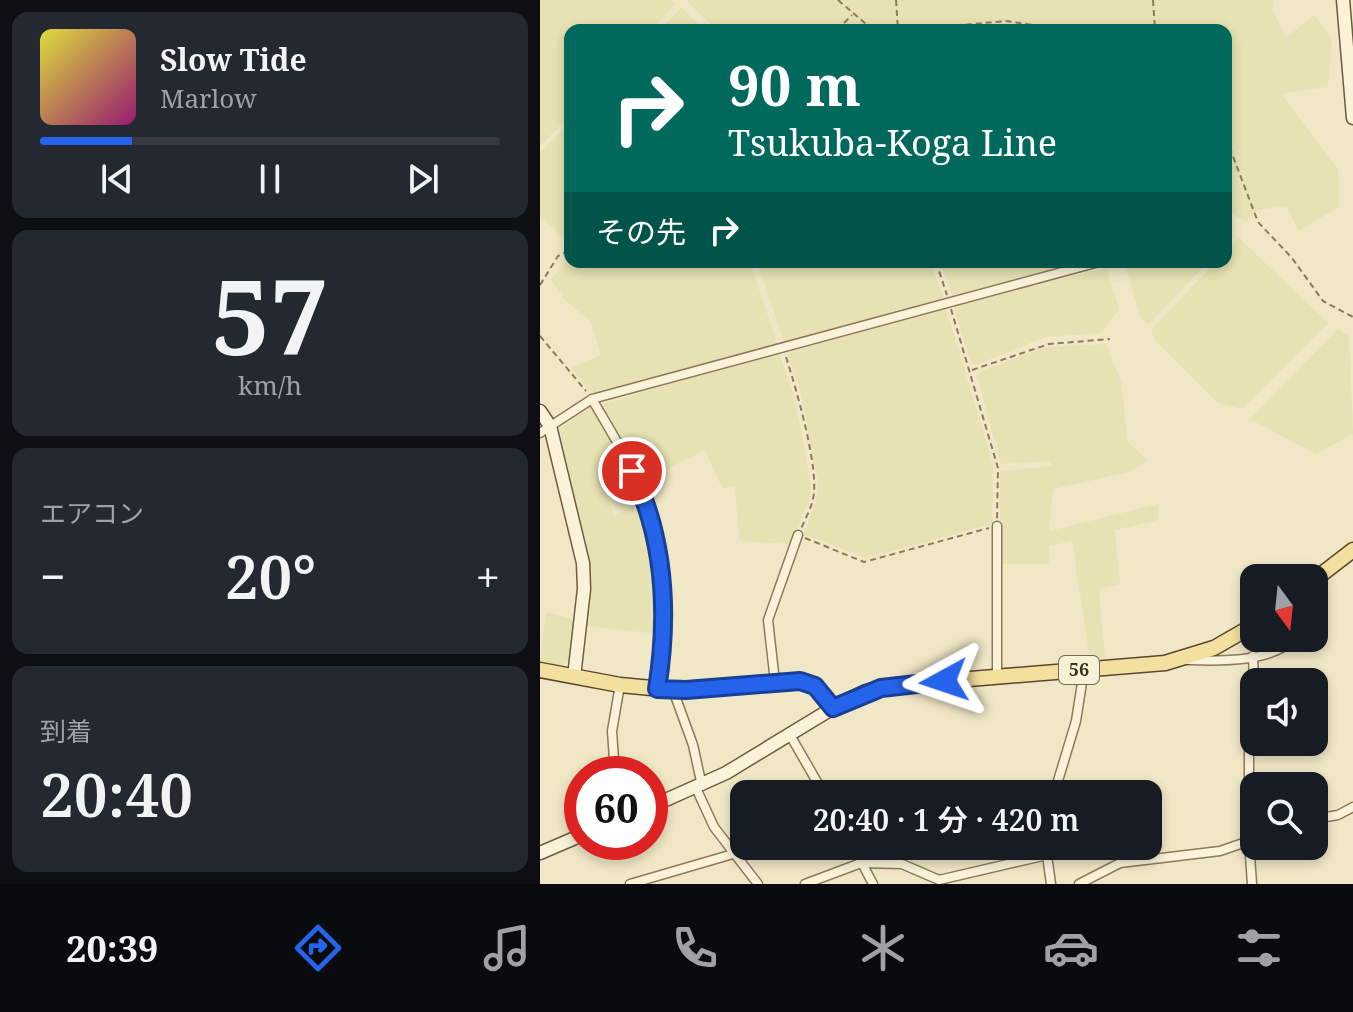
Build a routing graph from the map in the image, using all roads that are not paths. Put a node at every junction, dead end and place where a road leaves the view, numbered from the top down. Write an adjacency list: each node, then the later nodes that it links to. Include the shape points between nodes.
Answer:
1 (1343, 0): 2 (main road)
2 (1353, 118)
3 (1076, 268): 4 (street)
4 (592, 399): 6 (street); 22 (street, via 640,488 654,529 665,625)
5 (540, 411): 6 (main road)
6 (545, 430): 19 (main road, via 583,563)
7 (997, 526): 18 (street)
8 (798, 535): 20 (street, via 768,620)
9 (1353, 550): 10 (main road)
10 (1328, 569)
11 (1240, 633): 14 (main road, 56)
12 (1268, 652): 13 (street)
13 (1253, 656): 14 (street); 15 (street)
14 (1179, 659): 17 (main road, 56)
15 (1253, 668)
16 (540, 670): 19 (main road)
17 (1084, 670): 18 (main road, 56); 27 (street)
18 (997, 676): 23 (main road, 56, via 897,685)
19 (574, 677): 21 (main road)
20 (775, 682): 22 (main road); 23 (main road, via 815,686)
21 (620, 685): 22 (main road); 25 (street)
22 (665, 690): 28 (street, via 693,745)
23 (833, 708): 24 (main road)
24 (790, 735): 26 (street); 28 (main road)
25 (614, 756)
26 (816, 780)
27 (1058, 780)
28 (699, 787): 29 (main road); 34 (street, via 714,827)
29 (668, 800)
30 (1353, 807): 31 (street)
31 (1328, 817)
32 (564, 843): 35 (main road)
33 (1240, 844): 48 (street, via 1120,863)
34 (730, 850)
35 (540, 853)
36 (730, 855): 43 (street)
37 (738, 860): 44 (street)
38 (860, 860): 42 (street)
39 (1013, 860): 42 (street, via 939,880 902,864)
40 (1048, 860): 47 (street)
41 (1251, 860): 49 (street)
42 (861, 863): 45 (street); 46 (street)
43 (630, 884)
44 (758, 884)
45 (805, 884)
46 (873, 884)
47 (1051, 884)
48 (1079, 884)
49 (1252, 884)

